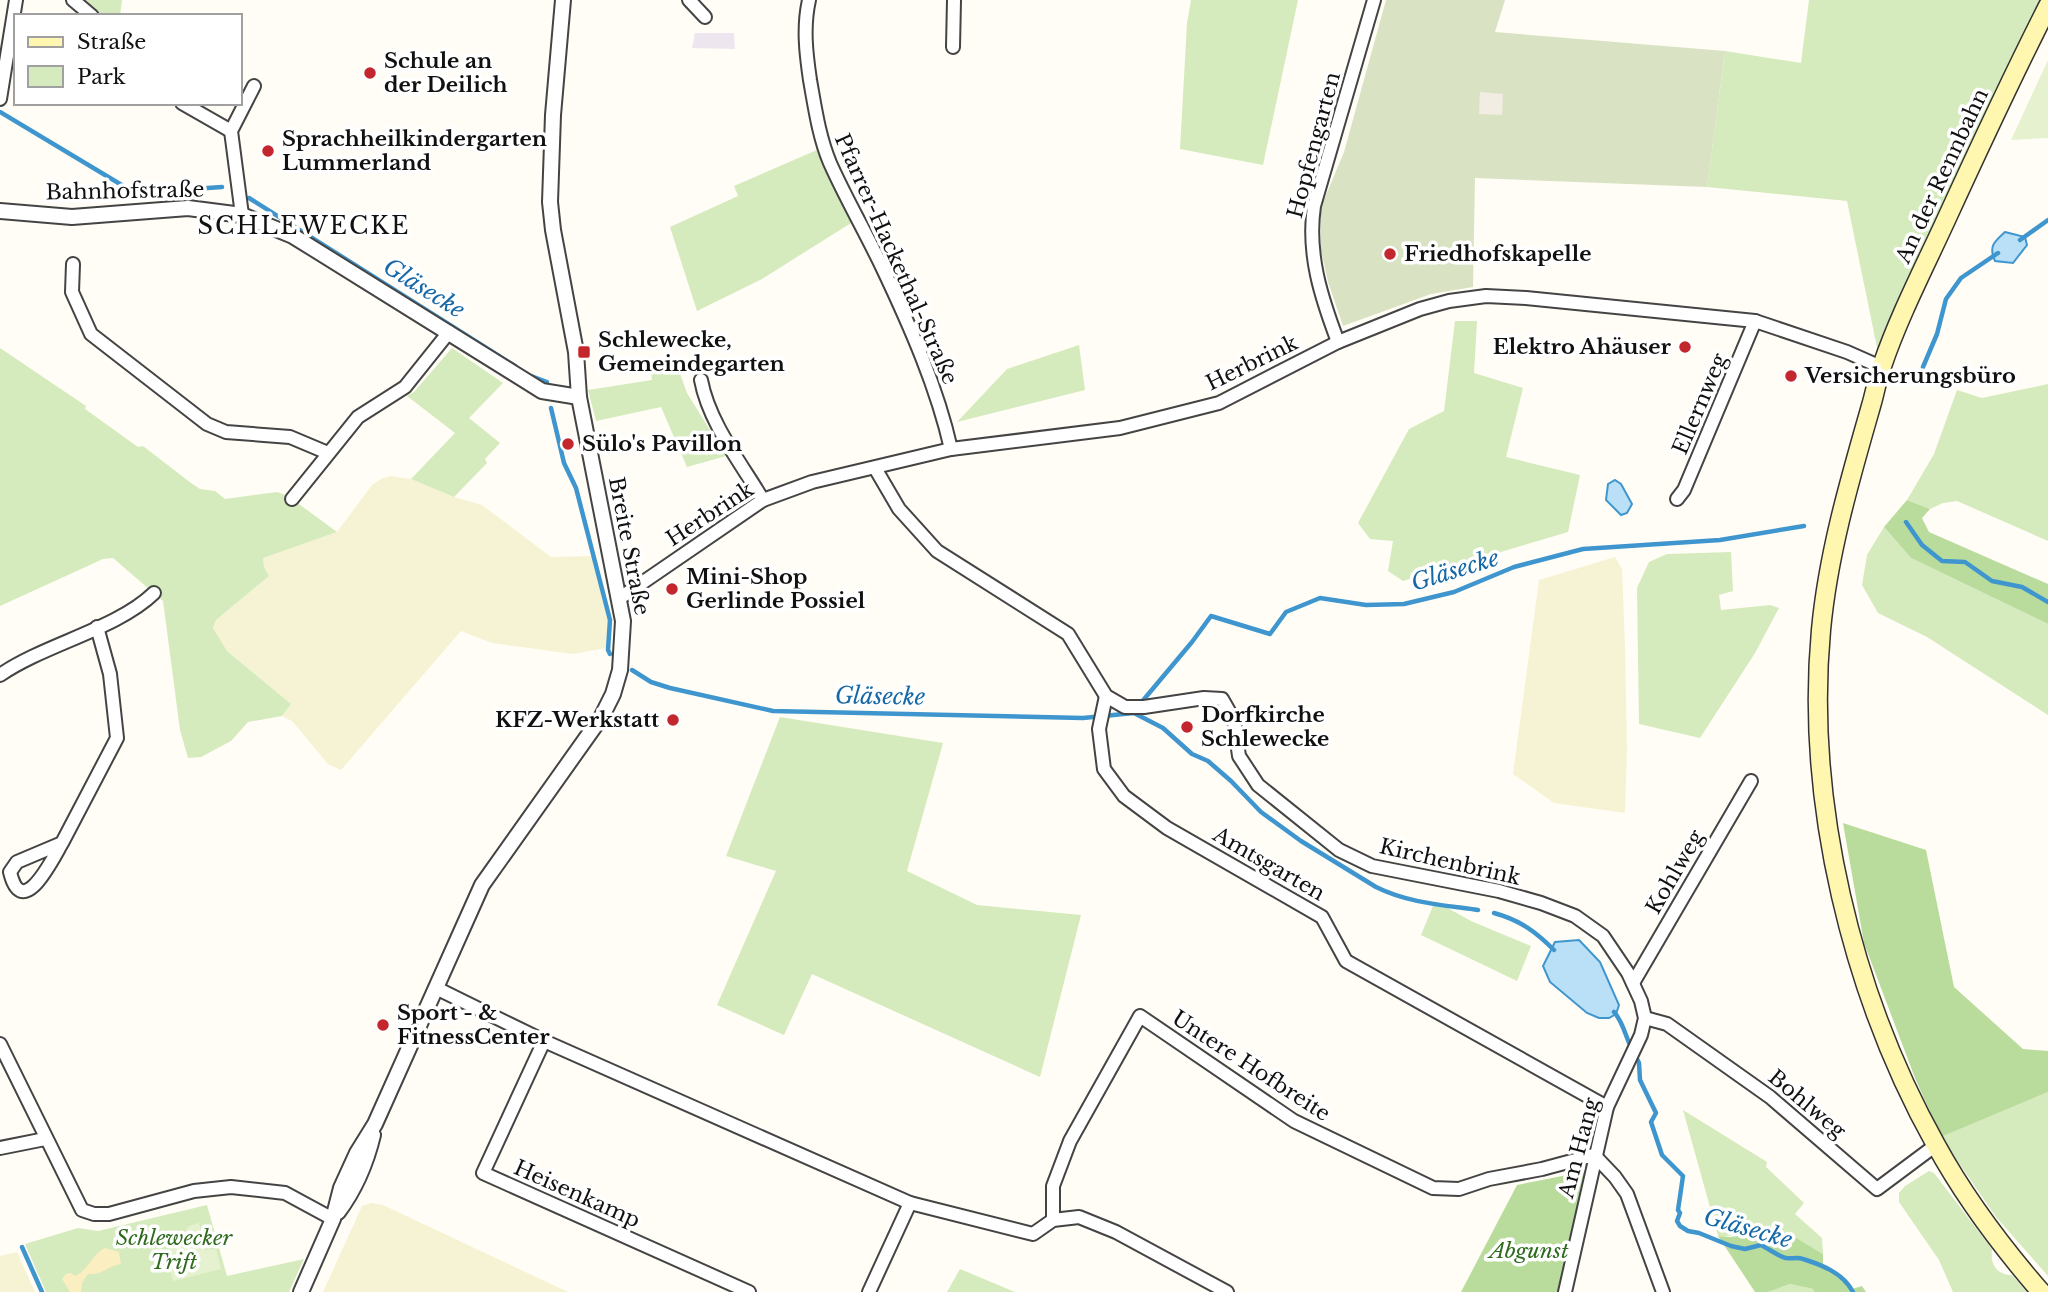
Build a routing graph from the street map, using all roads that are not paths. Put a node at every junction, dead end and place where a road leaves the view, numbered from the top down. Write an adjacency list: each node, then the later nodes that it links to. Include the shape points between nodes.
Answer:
1 (16, 0): 13 (street)
2 (74, 0): 9 (street)
3 (563, 0): 24 (street, Breite Straße, via 551,202)
4 (689, 0): 10 (street)
5 (809, 0): 25 (street, Pfarrer-Hackethal-Straße, via 806,52 818,128 907,323 931,381)
6 (954, 0): 11 (street)
7 (1374, 0): 21 (street, Hopfengarten, via 1311,225 1315,272)
8 (2048, 6): 22 (main road, An der Rennbahn)
9 (90, 14)
10 (705, 17)
11 (953, 47)
12 (254, 86): 15 (street)
13 (0, 99)
14 (186, 105): 15 (street)
15 (231, 131): 17 (street)
16 (0, 211): 17 (street, Bahnhofstraße, via 72,217 188,208)
17 (242, 215): 20 (street, Bahnhofstraße, via 293,236)
18 (73, 264): 26 (street, via 72,292 91,334 207,425 226,432 290,437)
19 (1755, 321): 21 (street, Herbrink, via 1486,296 1420,309); 22 (street, Herbrink); 29 (street, Ellernweg)
20 (449, 332): 24 (street, Bahnhofstraße, via 542,391); 26 (street, via 405,387 358,417)
21 (1338, 342): 25 (street, Herbrink, via 1219,403 1120,428)
22 (1881, 367): 45 (main road, An der Rennbahn, via 1827,581 1819,685 1821,756 1828,823 1857,955 1881,1025)
23 (701, 380): 30 (street, via 721,431)
24 (579, 397): 32 (street, Breite Straße)
25 (951, 449): 27 (street, Herbrink)
26 (328, 453): 28 (street)
27 (875, 468): 30 (street, Herbrink, via 812,482); 35 (street, Kirchenbrink, via 899,509 937,551 1068,634)
28 (292, 499)
29 (1677, 499)
30 (763, 500): 32 (street, Herbrink)
31 (153, 593): 33 (street, via 142,604)
32 (620, 598): 39 (street, Breite Straße, via 623,646 609,704 482,885)
33 (97, 627): 34 (street); 37 (street, via 110,674 117,738)
34 (0, 675)
35 (1106, 696): 38 (street, Kirchenbrink, via 1125,707 1144,708 1222,699 1234,720 1239,757 1258,785 1339,850 1372,866 1499,891 1575,916 1603,936); 43 (street, Amtsgarten, via 1100,729 1104,769 1124,796 1167,828 1322,917 1346,961)
36 (1751, 781): 38 (street, Kohlweg)
37 (62, 843)
38 (1633, 983): 40 (street, Kirchenbrink)
39 (436, 988): 41 (street); 49 (street, Breite Straße, via 375,1124 359,1178)
40 (1645, 1018): 43 (street, Am Hang); 45 (street, Bohlweg, via 1667,1024 1770,1097 1877,1189)
41 (544, 1041): 48 (street); 52 (street, Heisenkamp, via 483,1173)
42 (0, 1044): 44 (street)
43 (1607, 1107): 47 (street, Am Hang)
44 (46, 1139): 46 (street); 49 (street, via 82,1210 94,1214 231,1187 285,1193)
45 (1936, 1145): 57 (main road, An der Rennbahn, via 1995,1235)
46 (0, 1148)
47 (1594, 1155): 50 (street, Untere Hofbreite, via 1459,1189 1433,1188 1294,1121 1140,1016 1070,1141 1053,1186); 55 (street, Am Hang); 56 (street, via 1627,1194)
48 (910, 1203): 50 (street, via 1033,1234); 53 (street)
49 (333, 1219): 51 (street, Breite Straße)
50 (1053, 1220): 54 (street, via 1079,1217 1116,1232)
51 (301, 1292)
52 (749, 1292)
53 (869, 1292)
54 (1227, 1292)
55 (1565, 1292)
56 (1663, 1292)
57 (2041, 1292)

